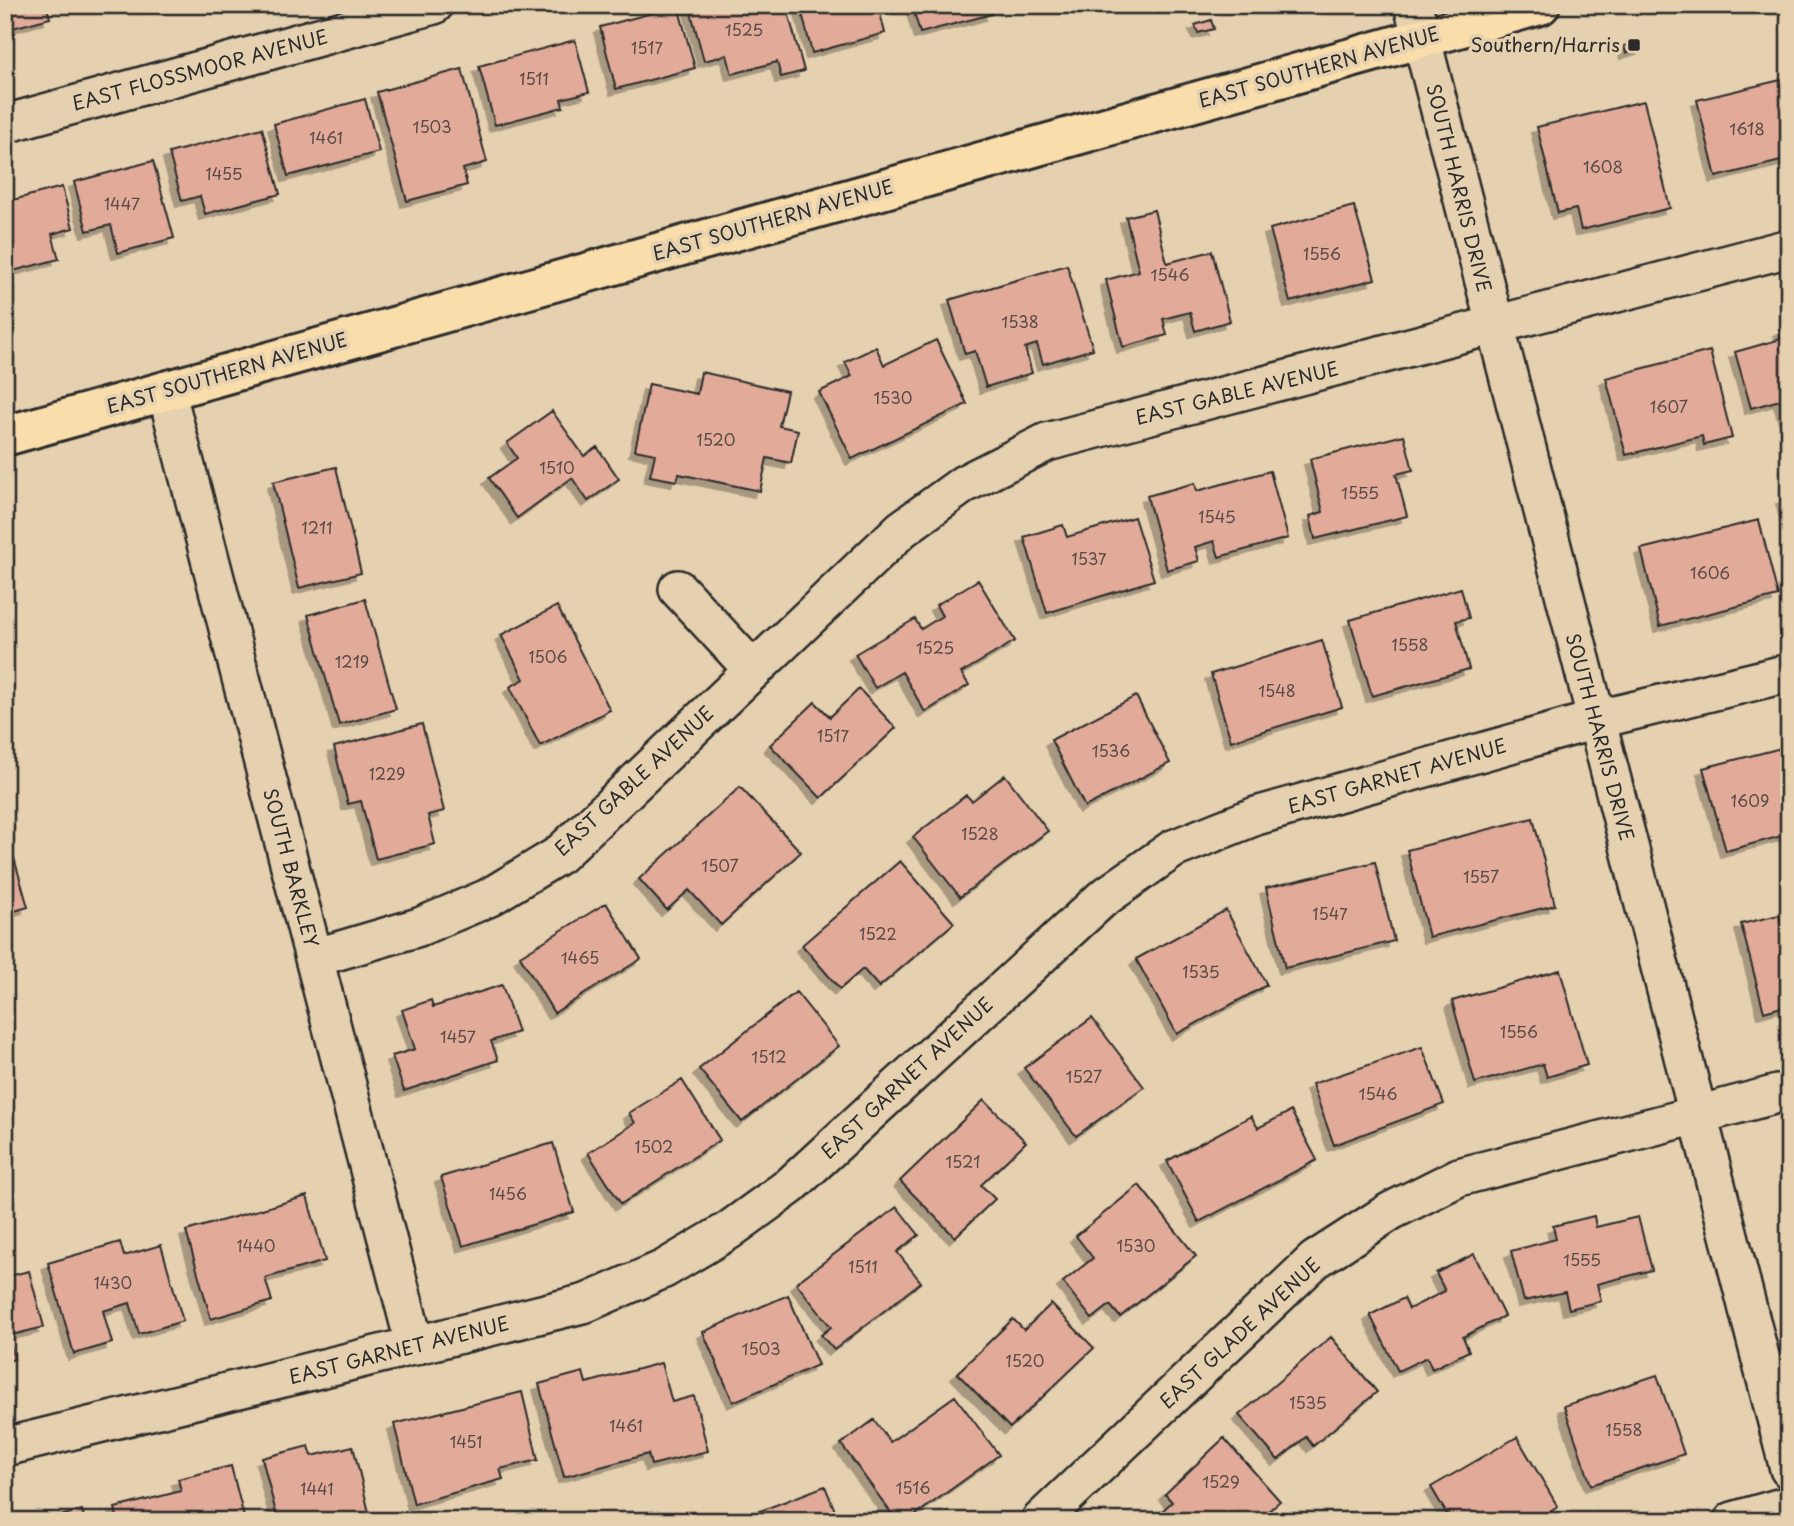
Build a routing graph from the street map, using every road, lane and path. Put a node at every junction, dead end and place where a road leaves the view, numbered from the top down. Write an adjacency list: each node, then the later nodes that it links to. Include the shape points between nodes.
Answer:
1 (435, 5): 4 (street, EAST FLOSSMOOR AVENUE)
2 (1540, 5): 3 (main road, EAST SOUTHERN AVENUE)
3 (1417, 22): 6 (street, SOUTH HARRIS DRIVE); 7 (main road, EAST SOUTHERN AVENUE)
4 (5, 124)
5 (1789, 248): 6 (street, EAST GABLE AVENUE)
6 (1495, 327): 10 (street, EAST GABLE AVENUE, via 1047,442 964,484 902,529); 12 (street, SOUTH HARRIS DRIVE)
7 (166, 390): 8 (main road, EAST SOUTHERN AVENUE); 13 (street, SOUTH BARKLEY)
8 (5, 436)
9 (678, 589): 10 (street)
10 (752, 669): 13 (street, EAST GABLE AVENUE, via 559,855 488,898 431,922)
11 (1789, 673): 12 (street, EAST GARNET AVENUE)
12 (1595, 720): 15 (street, SOUTH HARRIS DRIVE); 16 (street, EAST GARNET AVENUE, via 1256,816 1173,849 1102,899 790,1186 728,1231 664,1269 586,1303)
13 (314, 958): 16 (street, SOUTH BARKLEY)
14 (1789, 1091): 15 (street, EAST GLADE AVENUE)
15 (1699, 1115): 18 (street, SOUTH HARRIS DRIVE); 20 (street, EAST GLADE AVENUE, via 1459,1177 1391,1211 1315,1260)
16 (415, 1346): 17 (street, EAST GARNET AVENUE)
17 (5, 1447)
18 (1789, 1469)
19 (1789, 1506): 21 (street)
20 (1040, 1521)
21 (1733, 1521)

